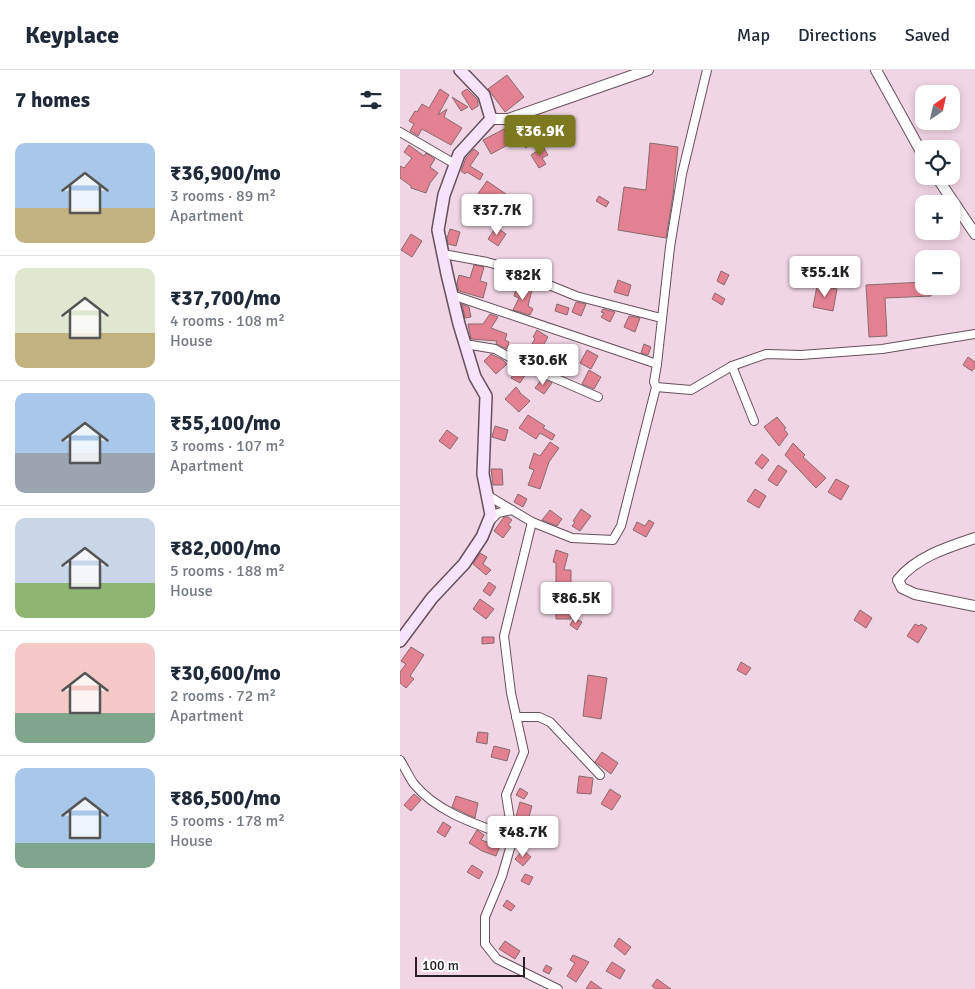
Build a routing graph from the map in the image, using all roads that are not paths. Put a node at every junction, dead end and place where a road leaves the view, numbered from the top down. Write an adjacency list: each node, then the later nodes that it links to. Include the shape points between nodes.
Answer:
1 (460, 70): 5 (main road, via 484,95)
2 (648, 70): 5 (street, via 508,119)
3 (708, 70): 13 (street, via 682,174)
4 (876, 70): 7 (street)
5 (490, 118): 8 (main road, via 459,154)
6 (400, 132): 8 (street)
7 (915, 144)
8 (455, 164): 11 (main road, via 444,195 438,230)
9 (942, 185): 10 (street)
10 (975, 234)
11 (443, 254): 12 (main road); 13 (street, via 506,267 576,296)
12 (452, 294): 15 (main road); 16 (street)
13 (661, 318): 16 (street)
14 (975, 334): 17 (street, via 882,349 801,355 766,354)
15 (465, 344): 19 (street, via 495,349); 21 (main road, via 475,377 486,396 483,474)
16 (657, 364): 18 (street)
17 (732, 366): 18 (street, via 691,390); 20 (street)
18 (656, 387): 23 (street, via 622,526 613,540 572,538)
19 (598, 397)
20 (754, 420)
21 (487, 495): 22 (street); 24 (main road, via 491,515)
22 (512, 510): 23 (street); 24 (street, via 498,514)
23 (532, 522): 28 (street, via 504,636)
24 (487, 524): 27 (main road, via 482,538 464,564 432,598)
25 (975, 538): 26 (street, via 937,551 898,580 902,588 915,594)
26 (975, 606)
27 (400, 641)
28 (516, 717): 30 (street, via 539,717 550,722); 31 (street, via 524,752 506,795)
29 (400, 760): 31 (street, via 414,784 435,803 460,818)
30 (600, 775)
31 (513, 838): 32 (street, via 485,918 485,944 497,959)
32 (558, 989)

